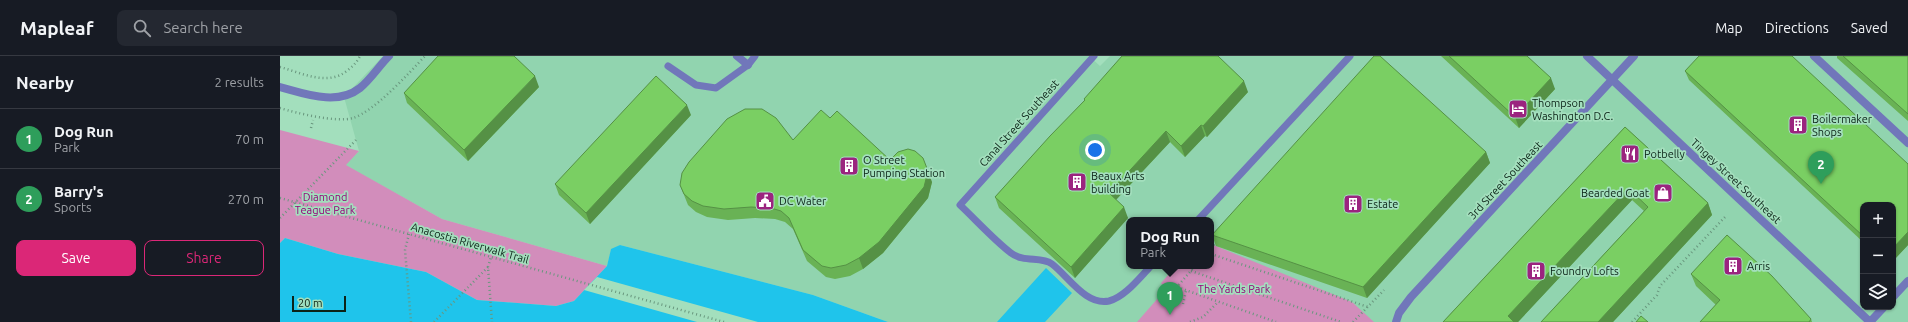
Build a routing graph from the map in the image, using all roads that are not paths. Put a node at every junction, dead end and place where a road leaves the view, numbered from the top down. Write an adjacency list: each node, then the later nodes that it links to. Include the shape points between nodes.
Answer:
1 (389, 56): 12 (street, via 360,87 344,97 319,97)
2 (737, 56): 10 (street)
3 (755, 56): 10 (lane)
4 (1094, 56): 15 (lane, Canal Street Southeast, via 960,205 1012,254 1029,260 1039,259 1051,263 1090,298 1108,301 1117,298)
5 (1350, 56): 14 (lane)
6 (1587, 56): 11 (street, Tingey Street Southeast)
7 (1634, 56): 11 (street, 3rd Street Southeast)
8 (1814, 56): 13 (street)
9 (668, 66): 10 (lane, via 696,86 716,88)
10 (748, 66)
11 (1613, 81): 19 (street, 3rd Street Southeast, via 1411,297 1399,313); 20 (street, Tingey Street Southeast)
12 (280, 87)
13 (1908, 143)
14 (1201, 217)
15 (1148, 269)
16 (1908, 281): 17 (street)
17 (1896, 294)
18 (1881, 310): 20 (street)
19 (1396, 322)
20 (1870, 322)

